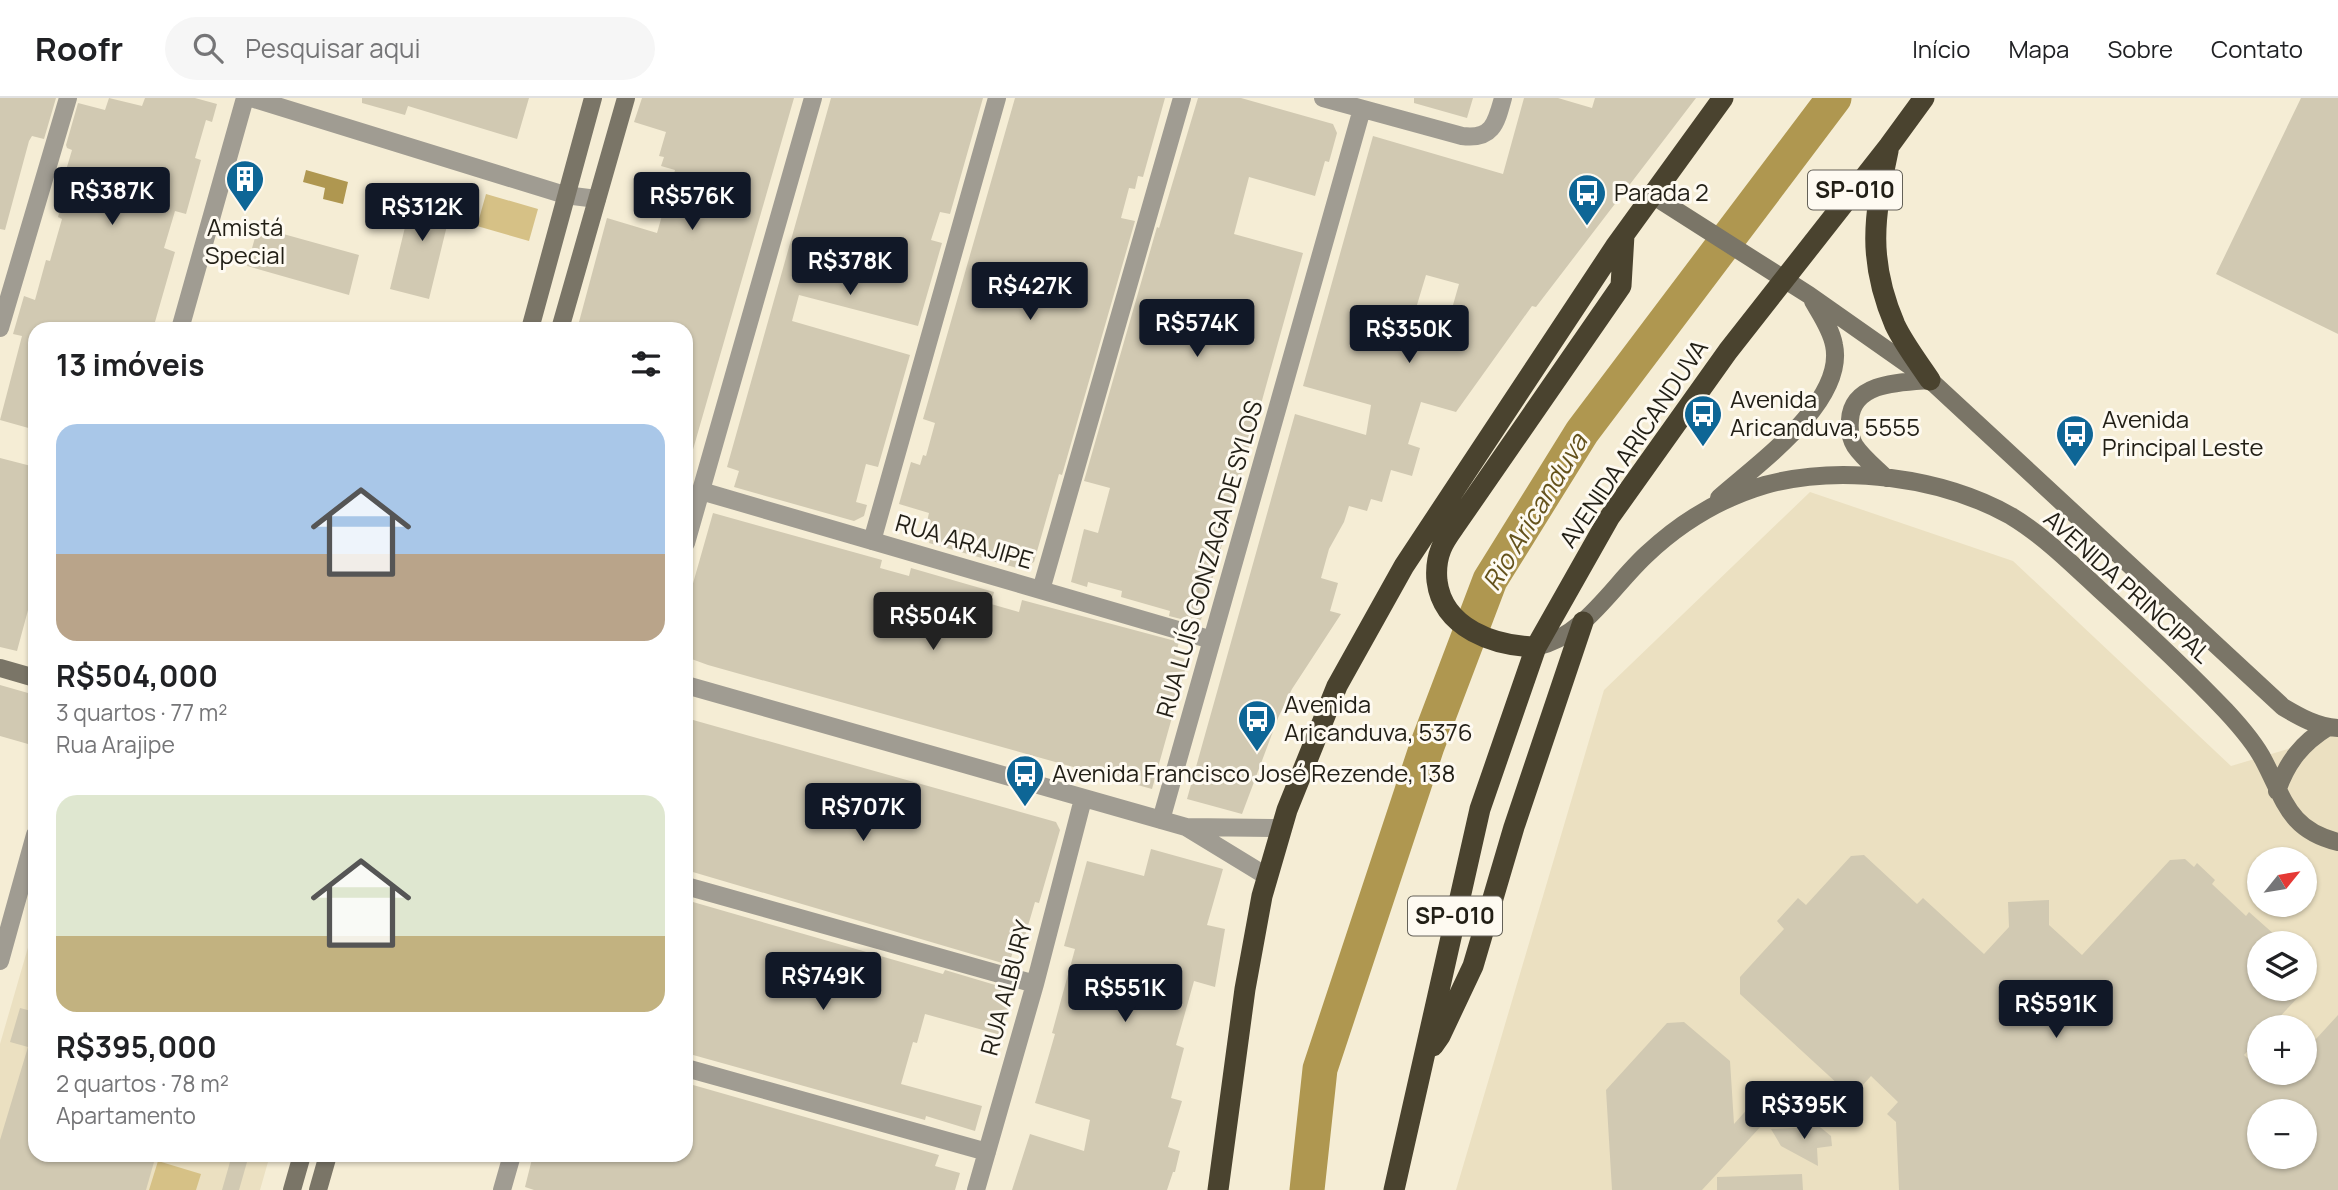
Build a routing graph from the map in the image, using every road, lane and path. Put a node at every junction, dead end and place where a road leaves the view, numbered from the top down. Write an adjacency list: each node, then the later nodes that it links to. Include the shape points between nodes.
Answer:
1 (68, 98): 24 (street)
2 (245, 98): 21 (street)
3 (251, 98): 15 (street)
4 (593, 98): 15 (street)
5 (626, 98): 17 (street)
6 (813, 98): 27 (street)
7 (997, 98): 30 (street)
8 (1182, 98): 31 (street)
9 (1323, 98): 13 (street)
10 (1503, 98): 13 (street, via 1490,130 1476,138)
11 (1723, 98): 16 (highway)
12 (1924, 98): 14 (highway, AVENIDA ARICANDUVA / SP-010)
13 (1362, 109): 33 (street, RUA LUÍS GONZAGA DE SYLOS)
14 (1889, 146): 19 (highway, AVENIDA ARICANDUVA / SP-010); 25 (highway, via 1874,240 1881,283 1896,326)
15 (565, 195): 17 (street); 22 (street)
16 (1652, 195): 18 (highway); 19 (street, AVENIDA PRINCIPAL)
17 (597, 199): 23 (street)
18 (1624, 235): 34 (highway, via 1621,286 1440,550 1439,592 1451,612 1484,638); 43 (highway, via 1404,566 1337,686)
19 (1775, 274): 20 (street, AVENIDA PRINCIPAL); 34 (highway, AVENIDA ARICANDUVA / SP-010)
20 (1809, 295): 25 (street, AVENIDA PRINCIPAL); 28 (street, via 1835,346 1831,379 1786,439)
21 (182, 322)
22 (532, 322)
23 (562, 322)
24 (0, 328)
25 (1930, 380): 26 (street, via 1878,387 1864,394 1850,414 1849,432 1856,447); 38 (street, AVENIDA PRINCIPAL, via 2283,707)
26 (1886, 478): 28 (street, AVENIDA PRINCIPAL, via 1799,478 1764,485); 39 (street, AVENIDA PRINCIPAL, via 1966,496 2011,517 2057,550 2227,712 2263,760)
27 (701, 491): 29 (street); 30 (street, RUA ARAJIPE)
28 (1706, 510): 32 (street, AVENIDA PRINCIPAL, via 1649,552)
29 (693, 518)
30 (872, 541): 31 (street, RUA ARAJIPE)
31 (1041, 590): 33 (street, RUA ARAJIPE)
32 (1584, 622): 34 (street, AVENIDA PRINCIPAL, via 1552,643); 50 (highway, via 1514,827 1473,966 1440,1036)
33 (1212, 640): 41 (street, RUA LUÍS GONZAGA DE SYLOS)
34 (1527, 647): 50 (highway, AVENIDA ARICANDUVA / SP-010, via 1480,809)
35 (0, 668): 36 (street)
36 (28, 676)
37 (693, 687): 40 (street)
38 (2333, 728): 39 (street, via 2314,736 2290,760)
39 (2277, 791): 44 (street, AVENIDA PRINCIPAL, via 2295,820 2315,835)
40 (1083, 799): 41 (street); 49 (street, RUA ALBURY)
41 (1161, 820): 42 (street)
42 (1186, 827): 43 (street); 46 (street)
43 (1281, 828): 46 (highway)
44 (2338, 842)
45 (28, 863): 48 (street)
46 (1268, 877): 60 (highway, via 1245,989)
47 (693, 888): 49 (street)
48 (0, 961)
49 (1035, 984): 52 (street, RUA ALBURY)
50 (1423, 1059): 61 (highway, AVENIDA ARICANDUVA / SP-010)
51 (693, 1070): 52 (street)
52 (987, 1152): 59 (street, RUA ALBURY)
53 (300, 1162): 56 (street)
54 (326, 1162): 57 (street)
55 (510, 1162): 58 (street)
56 (292, 1190)
57 (318, 1190)
58 (502, 1190)
59 (976, 1190)
60 (1218, 1190)
61 (1394, 1190)

